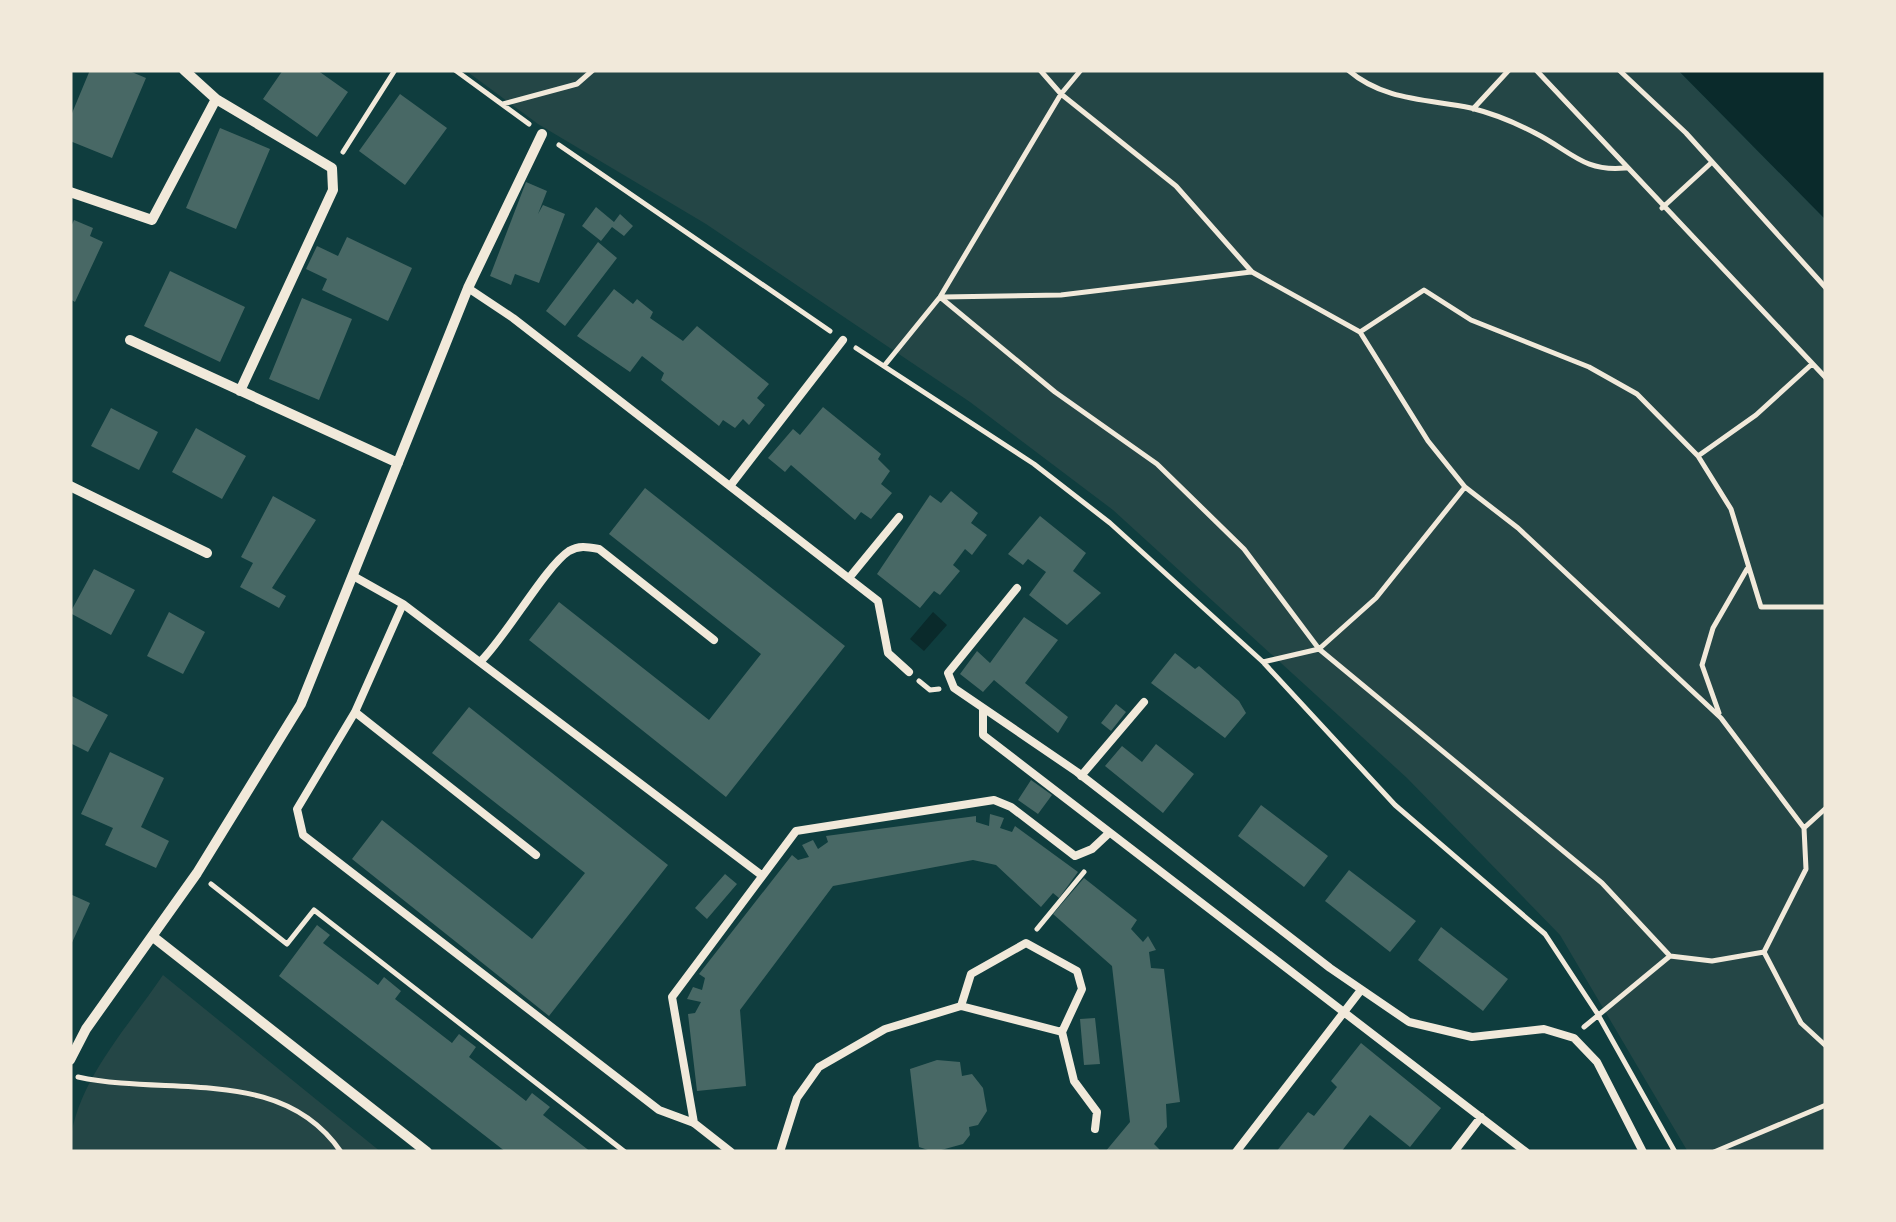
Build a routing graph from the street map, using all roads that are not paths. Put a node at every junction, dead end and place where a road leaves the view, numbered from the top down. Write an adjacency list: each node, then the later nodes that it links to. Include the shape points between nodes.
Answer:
1 (184, 70): 2 (street)
2 (216, 99): 4 (street, via 152,220); 8 (street, via 332,168 332,190)
3 (542, 134): 5 (street)
4 (70, 192)
5 (468, 288): 9 (street); 11 (lane)
6 (130, 340): 8 (street)
7 (844, 340): 11 (lane)
8 (240, 391): 9 (street)
9 (398, 463): 14 (street)
10 (70, 486): 13 (street)
11 (730, 486): 15 (lane)
12 (899, 517): 15 (lane)
13 (207, 553)
14 (354, 578): 17 (lane); 28 (street, via 301,704)
15 (850, 578): 20 (lane, via 878,602 888,653)
16 (1017, 588): 22 (lane, via 948,674 954,688)
17 (403, 604): 19 (lane); 23 (lane)
18 (714, 640): 19 (lane, via 599,550 585,546 565,554)
19 (481, 661): 27 (lane)
20 (909, 672)
21 (1144, 702): 24 (lane)
22 (983, 708): 24 (lane); 25 (lane, via 983,735)
23 (355, 712): 26 (lane); 35 (lane, via 298,809 303,836 659,1110)
24 (1081, 776): 29 (lane)
25 (1108, 834): 27 (lane, via 1075,856 994,800 796,831); 31 (lane)
26 (536, 855)
27 (760, 874): 35 (lane, via 672,997)
28 (152, 936): 33 (street); 37 (street)
29 (1361, 990): 31 (lane); 43 (lane, via 1409,1022 1456,1033 1544,1029 1574,1038 1596,1062)
30 (960, 1006): 32 (lane); 32 (lane, via 971,974 1026,943 1077,971 1082,989); 39 (lane, via 885,1029 819,1066 797,1098)
31 (1344, 1012): 34 (lane); 40 (lane)
32 (1062, 1032): 36 (lane, via 1074,1081 1098,1112)
33 (70, 1060)
34 (1481, 1117): 41 (lane); 42 (lane)
35 (694, 1122): 38 (lane)
36 (1095, 1130)
37 (428, 1152)
38 (731, 1152)
39 (780, 1152)
40 (1236, 1152)
41 (1454, 1152)
42 (1526, 1152)
43 (1643, 1152)

